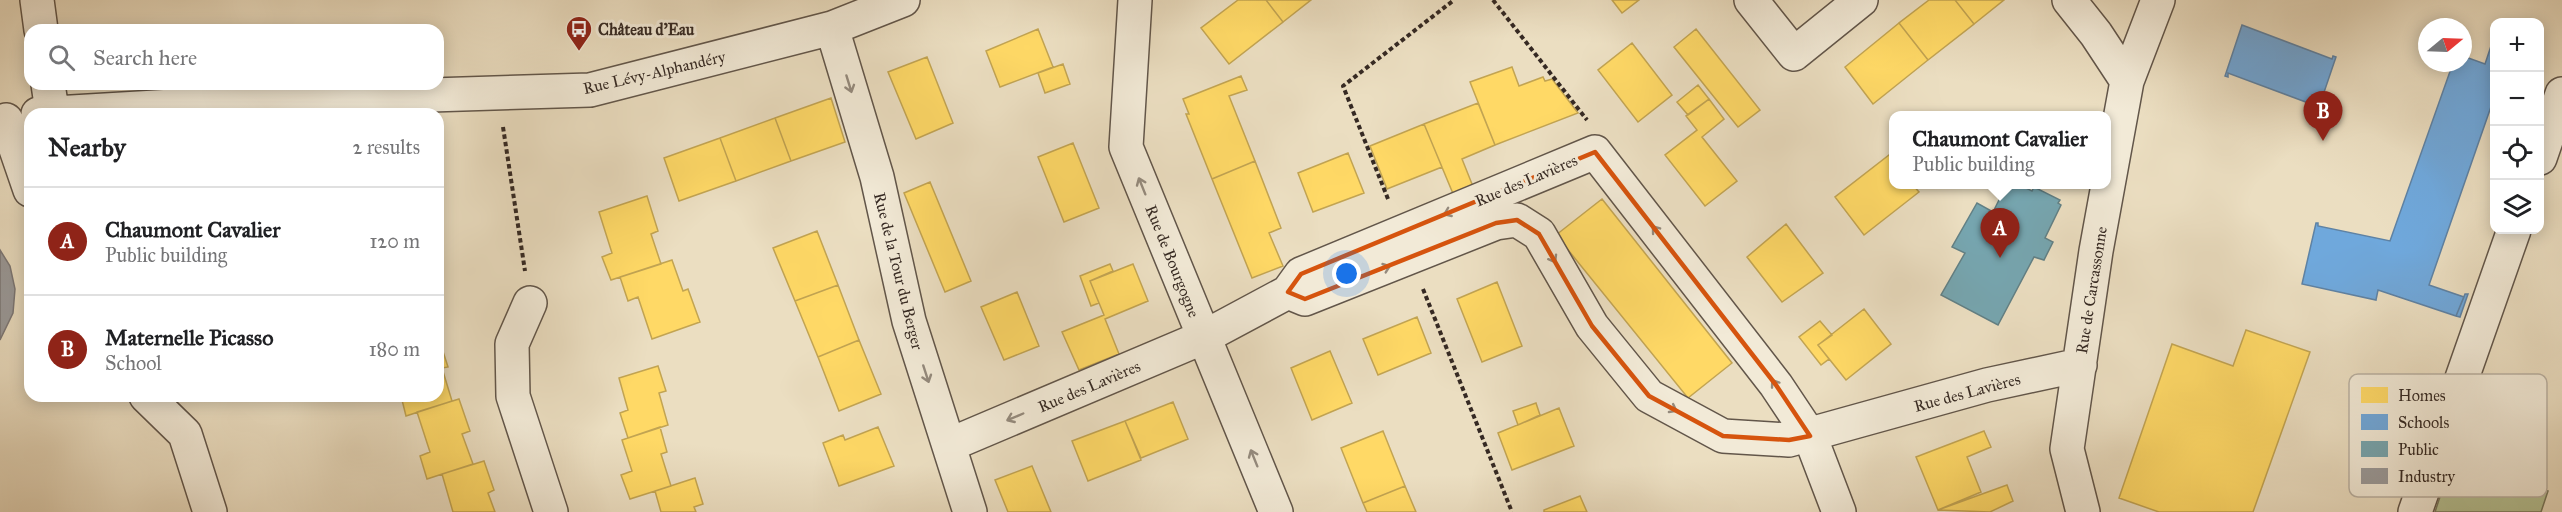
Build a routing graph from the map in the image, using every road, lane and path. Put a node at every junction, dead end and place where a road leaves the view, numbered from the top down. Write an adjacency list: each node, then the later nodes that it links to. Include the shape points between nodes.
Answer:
1 (903, 0): 9 (street, Rue Lévy-Alphandéry)
2 (1135, 0): 21 (street, Rue de Bourgogne, one-way to 2, via 1126,147)
3 (1454, 0): 19 (path, via 1342,86)
4 (1493, 0): 15 (path, via 1599,136)
5 (1751, 0): 6 (street, via 1794,54)
6 (1861, 0)
7 (2069, 0): 10 (street)
8 (2158, 0): 10 (street, Rue de Carcassonne)
9 (832, 28): 11 (street, Rue Lévy-Alphandéry, via 590,90); 26 (street, Rue de la Tour du Berger, one-way to 26, via 877,177 909,321)
10 (2127, 81): 16 (street, Rue de Carcassonne)
11 (498, 94): 13 (street, Rue Lévy-Alphandéry); 20 (path)
12 (2562, 94): 14 (street)
13 (96, 108)
14 (2544, 146)
15 (1595, 152): 19 (street, Rue des Lavières, one-way to 19); 25 (street, Rue des Lavières, one-way to 15, via 1776,385)
16 (2111, 169)
17 (2107, 189): 22 (street, Rue de Carcassonne)
18 (2513, 234): 23 (street)
19 (1406, 245): 21 (street, Rue des Lavières, via 1301,274 1288,292); 25 (street, one-way to 25, via 1517,220 1539,234 1592,326 1649,396 1723,436 1789,440); 32 (path)
20 (530, 303): 29 (street, via 512,344 513,396)
21 (1204, 337): 26 (street, Rue des Lavières, one-way to 26); 31 (street, Rue de Bourgogne, one-way to 21)
22 (2080, 365): 25 (street, Rue des Lavières, via 1987,385); 34 (street, Rue de Carcassonne, via 2067,449)
23 (2463, 374)
24 (152, 402): 28 (street, via 185,434)
25 (1810, 436): 33 (street)
26 (949, 445): 30 (street, Rue de la Tour du Berger)
27 (2420, 497): 35 (street)
28 (210, 512)
29 (551, 512)
30 (970, 512)
31 (1276, 512)
32 (1512, 512)
33 (1839, 512)
34 (2083, 512)
35 (2415, 512)

